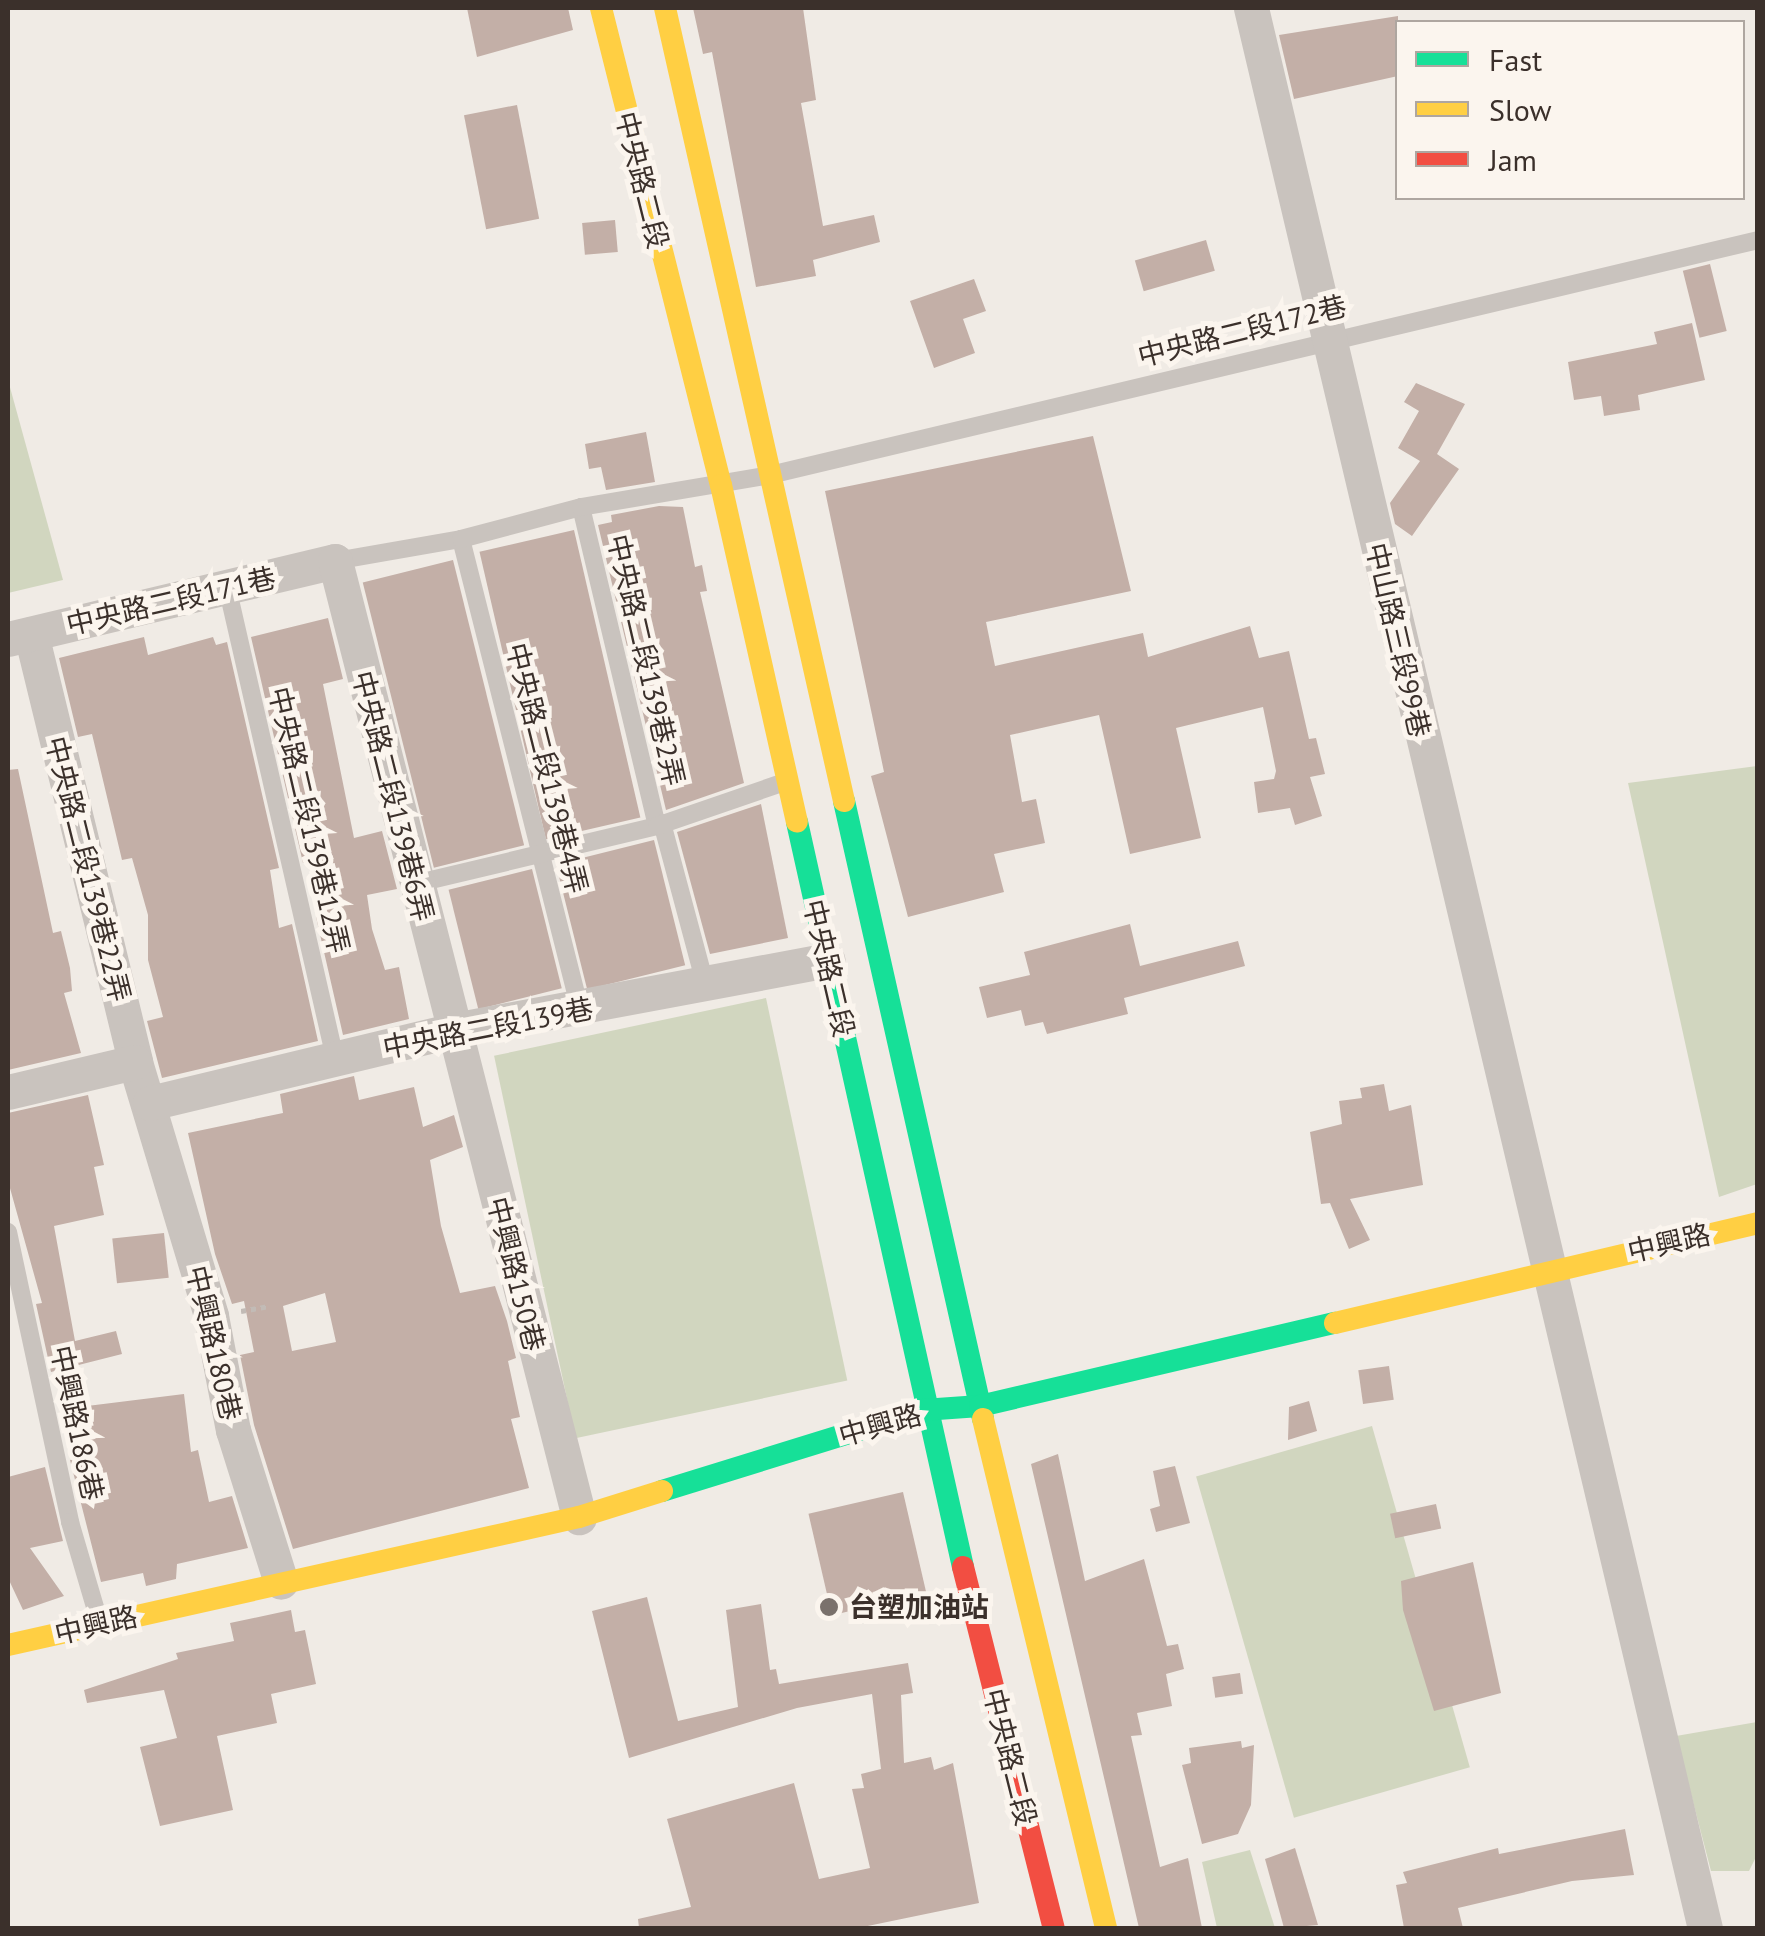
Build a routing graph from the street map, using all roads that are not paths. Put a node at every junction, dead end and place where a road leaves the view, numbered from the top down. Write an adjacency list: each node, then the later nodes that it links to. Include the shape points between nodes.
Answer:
1 (601, 8): 7 (street, 中央路二段)
2 (665, 8): 6 (street, 中央路二段)
3 (1251, 8): 5 (street, 中山路三段99巷)
4 (1758, 240): 5 (lane, 中央路二段172巷)
5 (1326, 338): 6 (lane, 中央路二段172巷); 27 (street, 中山路三段99巷)
6 (770, 475): 7 (lane, 中央路二段172巷); 28 (street, 中央路二段)
7 (721, 485): 8 (lane, 中央路二段172巷); 13 (street, 中央路二段)
8 (582, 507): 9 (lane, 中央路二段172巷); 14 (lane, 中央路二段139巷2弄)
9 (461, 539): 10 (lane, 中央路二段172巷); 15 (lane, 中央路二段139巷4弄)
10 (335, 561): 11 (street, 中央路二段171巷); 16 (street, 中央路二段139巷6弄)
11 (228, 591): 12 (street, 中央路二段171巷, via 111,611); 21 (lane, 中央路二段139巷12弄)
12 (19, 637): 22 (street, 中央路二段139巷22弄)
13 (788, 781): 14 (lane); 17 (street, 中央路二段)
14 (660, 824): 15 (lane); 18 (lane, 中央路二段139巷2弄)
15 (540, 850): 16 (lane); 19 (lane, 中央路二段139巷4弄)
16 (414, 884): 20 (street, 中央路二段139巷6弄)
17 (827, 960): 18 (street, 中央路二段139巷); 29 (street, 中央路二段, via 911,1328)
18 (704, 980): 19 (street, 中央路二段139巷)
19 (580, 1011): 20 (street, 中央路二段139巷)
20 (454, 1030): 21 (street, 中央路二段139巷); 30 (street, 中興路150巷)
21 (336, 1061): 24 (street, 中央路二段139巷)
22 (135, 1062): 23 (street); 24 (street, 中央路二段139巷22弄)
23 (8, 1092)
24 (150, 1104): 31 (street, 中興路180巷, via 212,1316 232,1430)
25 (1758, 1223): 27 (street, 中興路)
26 (8, 1232): 33 (lane, 中興路186巷, via 70,1522)
27 (1546, 1271): 28 (street, 中興路); 37 (street, 中山路三段99巷)
28 (980, 1406): 29 (street, 中興路); 36 (street, 中央路二段)
29 (922, 1410): 30 (street, 中興路); 35 (street, 中央路二段)
30 (578, 1517): 31 (street, 中興路)
31 (281, 1582): 33 (street, 中興路)
32 (8, 1624): 34 (lane)
33 (100, 1624): 34 (street, 中興路)
34 (16, 1644)
35 (1054, 1928)
36 (1106, 1928)
37 (1705, 1928)

